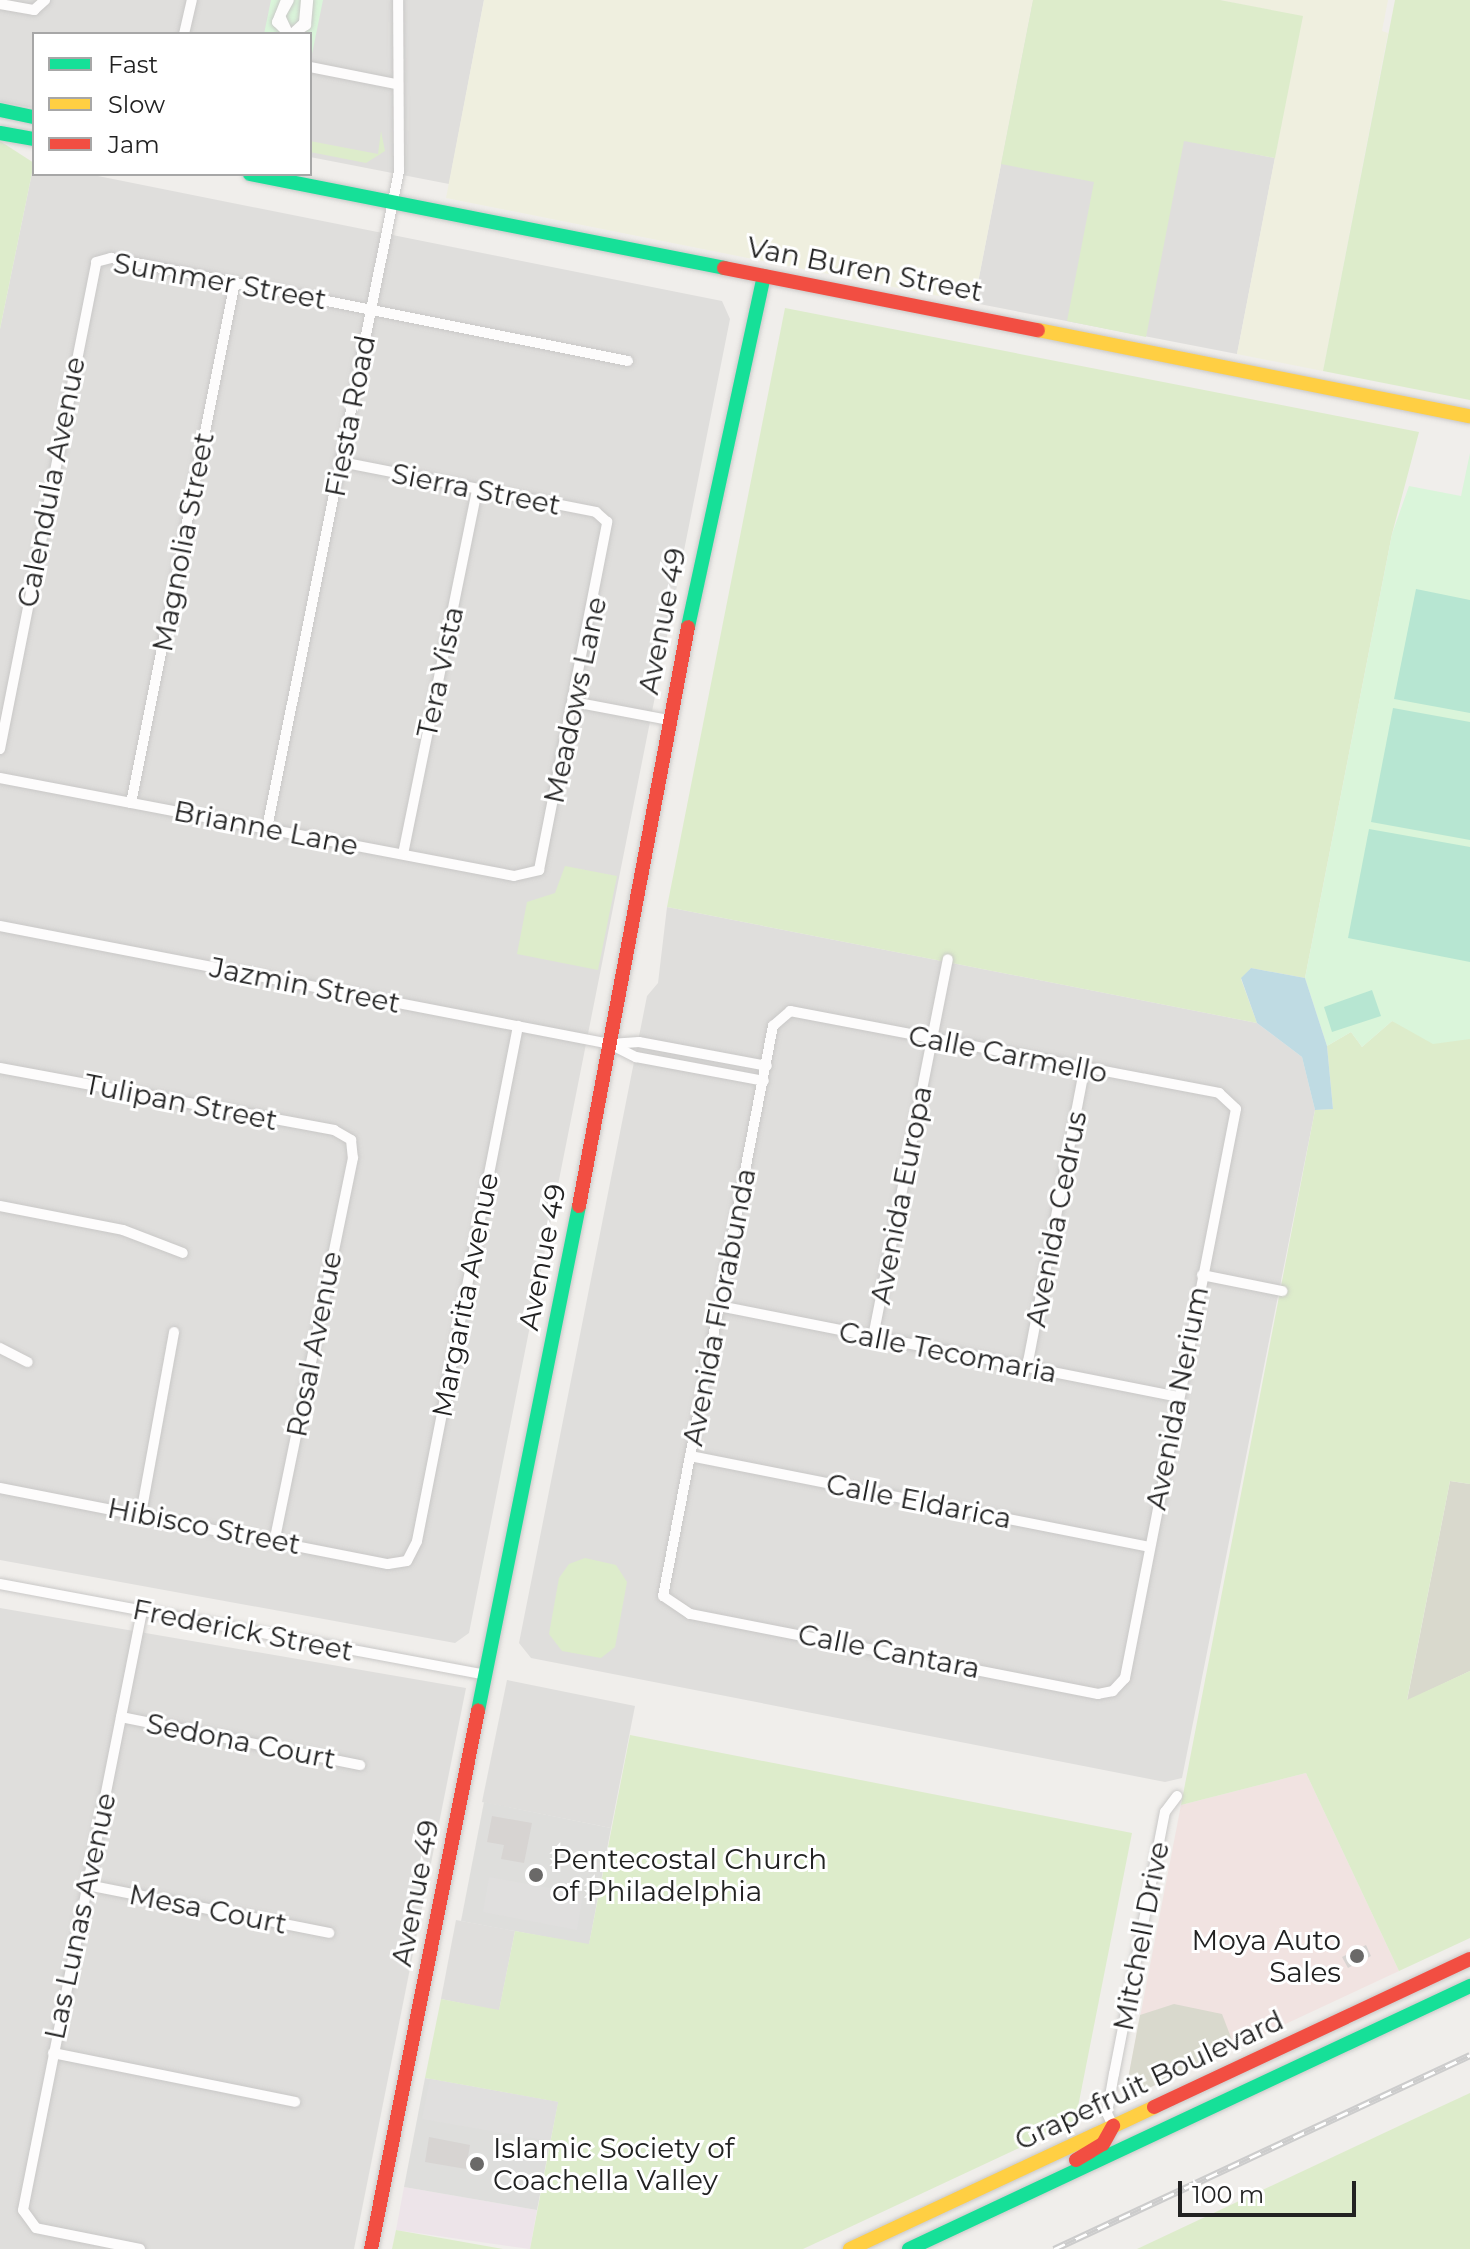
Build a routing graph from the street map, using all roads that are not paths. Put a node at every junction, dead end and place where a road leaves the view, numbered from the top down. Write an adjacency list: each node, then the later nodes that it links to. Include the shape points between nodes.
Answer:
1 (192, 0): 5 (street)
2 (398, 0): 7 (street, Fiesta Road)
3 (0, 4): 4 (street)
4 (42, 4)
5 (184, 32)
6 (312, 67): 7 (street)
7 (396, 84): 13 (street, Fiesta Road, via 399,171)
8 (0, 110): 9 (street)
9 (32, 117)
10 (0, 133): 11 (street)
11 (32, 139)
12 (260, 176): 13 (street, Van Buren Street)
13 (393, 203): 15 (street, Van Buren Street); 17 (street, Fiesta Road)
14 (96, 262): 16 (street, Summer Street, via 111,258); 25 (street, Calendula Avenue)
15 (764, 276): 19 (street, Van Buren Street); 24 (street, Avenue 49)
16 (235, 282): 17 (street, Summer Street); 27 (street, Magnolia Street)
17 (371, 310): 18 (street, Summer Street); 20 (street, Fiesta Road)
18 (628, 361)
19 (1470, 416)
20 (341, 462): 21 (street, Sierra Street); 28 (street, Fiesta Road)
21 (477, 490): 22 (street, Sierra Street, via 596,512); 29 (street, Tera Vista)
22 (607, 522): 23 (street, Meadows Lane)
23 (574, 702): 24 (street); 30 (street, Meadows Lane, via 543,860)
24 (668, 720): 36 (street, Avenue 49)
25 (0, 749)
26 (0, 778): 27 (street, Brianne Lane)
27 (131, 803): 28 (street, Brianne Lane)
28 (267, 828): 29 (street, Brianne Lane)
29 (403, 854): 30 (street, Brianne Lane)
30 (532, 876)
31 (0, 926): 34 (street, Jazmin Street)
32 (948, 959): 35 (street, Avenida Europa)
33 (783, 1014): 35 (street, Calle Carmello, via 808,1012); 37 (street, Avenida Florabunda, via 773,1026)
34 (518, 1026): 36 (street, Jazmin Street); 59 (street, Margarita Avenue, via 417,1541)
35 (932, 1039): 39 (street, Calle Carmello); 49 (street, Avenida Europa)
36 (610, 1044): 37 (street, via 639,1042); 40 (street, via 636,1057); 63 (street, Avenue 49)
37 (767, 1066): 40 (street, Avenida Florabunda)
38 (0, 1068): 42 (street, Tulipan Street, via 344,1132)
39 (1084, 1070): 41 (street, Calle Carmello, via 1219,1093); 52 (street, Avenida Cedrus)
40 (764, 1081): 47 (street, Avenida Florabunda)
41 (1232, 1102): 45 (street, Avenida Nerium, via 1237,1119)
42 (353, 1149): 57 (street, Rosal Avenue)
43 (0, 1206): 44 (street, via 123,1230)
44 (183, 1253)
45 (1202, 1275): 46 (street); 53 (street, Avenida Nerium)
46 (1282, 1291)
47 (719, 1306): 49 (street, Calle Tecomaria); 54 (street, Avenida Florabunda)
48 (174, 1332): 56 (street)
49 (873, 1337): 52 (street, Calle Tecomaria)
50 (0, 1348): 51 (street)
51 (28, 1362)
52 (1027, 1367): 53 (street, Calle Tecomaria)
53 (1177, 1397): 58 (street, Avenida Nerium)
54 (690, 1456): 58 (street, Calle Eldarica); 61 (street, Avenida Florabunda, via 663,1587)
55 (0, 1490): 56 (street, Hibisco Street)
56 (141, 1514): 57 (street, Hibisco Street)
57 (275, 1539): 59 (street, Hibisco Street, via 388,1564)
58 (1148, 1547): 64 (street, Avenida Nerium, via 1125,1678)
59 (407, 1561)
60 (0, 1584): 62 (street, Frederick Street)
61 (667, 1602): 64 (street, Calle Cantara, via 690,1614 1098,1694)
62 (142, 1611): 63 (street, Frederick Street); 65 (street, Las Lunas Avenue)
63 (485, 1675): 76 (street, Avenue 49)
64 (1113, 1691)
65 (121, 1717): 66 (street, Sedona Court); 68 (street, Las Lunas Avenue)
66 (360, 1765)
67 (1177, 1796): 74 (street, Mitchell Drive, via 1165,1812 1107,2113)
68 (87, 1885): 69 (street, Mesa Court); 72 (street, Las Lunas Avenue)
69 (329, 1933)
70 (1470, 1959): 74 (street, Grapefruit Boulevard)
71 (1470, 1986): 79 (street, Grapefruit Boulevard)
72 (53, 2053): 73 (street); 75 (street, Las Lunas Avenue, via 24,2197 27,2222)
73 (295, 2102)
74 (1113, 2126): 77 (street, Grapefruit Boulevard); 78 (street, via 1087,2154 914,2235)
75 (140, 2249)
76 (371, 2249)
77 (850, 2249)
78 (896, 2249)
79 (909, 2249)

